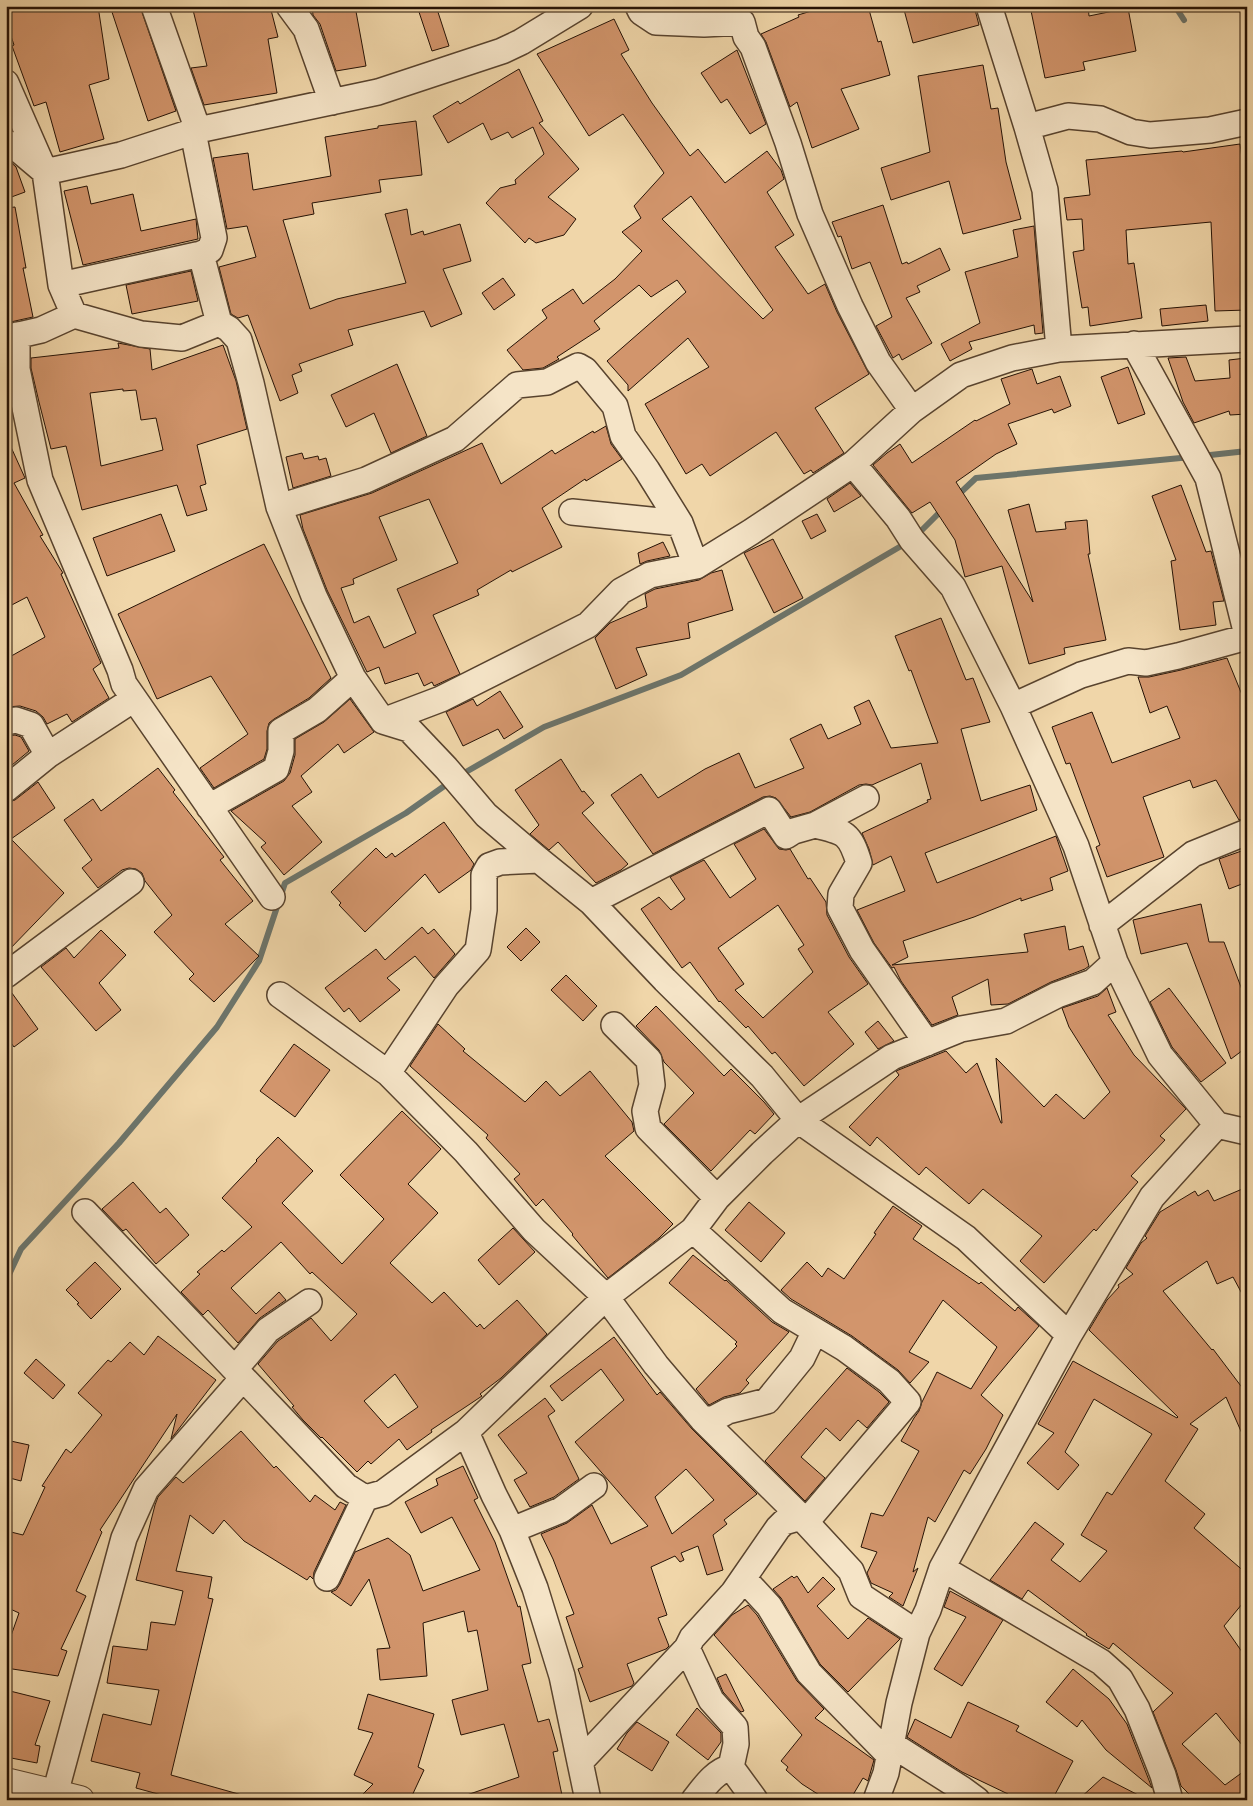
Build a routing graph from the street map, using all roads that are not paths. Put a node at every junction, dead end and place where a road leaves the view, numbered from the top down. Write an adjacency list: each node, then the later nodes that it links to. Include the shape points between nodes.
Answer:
1 (154, 6): 12 (street)
2 (289, 6): 9 (street, via 306,29)
3 (580, 6): 9 (street, via 502,51 378,92)
4 (638, 6): 7 (street, via 656,22 742,22)
5 (744, 6): 7 (street)
6 (989, 6): 11 (street)
7 (746, 38): 23 (street, via 765,77 810,214 846,298 878,362)
8 (6, 83): 14 (street)
9 (332, 102): 12 (street)
10 (1247, 122): 11 (street, via 1210,130 1150,135 1131,132 1100,118 1068,116)
11 (1028, 127): 22 (street, via 1045,190)
12 (196, 131): 14 (street, via 121,155); 15 (street, via 214,238 210,250)
13 (6, 143): 14 (street, via 13,145)
14 (45, 172): 16 (street)
15 (200, 254): 16 (street); 18 (street)
16 (62, 285): 17 (street)
17 (74, 315): 18 (street, via 141,334 182,338); 19 (street, via 41,330)
18 (219, 323): 25 (street, via 239,340)
19 (12, 337): 31 (street, via 40,480 124,684)
20 (1247, 339): 21 (street)
21 (1134, 344): 22 (street); 29 (street, via 1210,489)
22 (1059, 349): 23 (street, via 1012,358 960,375)
23 (912, 410): 24 (street)
24 (853, 464): 28 (street); 32 (street, via 953,587)
25 (279, 507): 27 (street, via 366,480 456,440 517,385 547,382 578,366 615,406 623,436); 30 (street, via 314,596)
26 (572, 512): 27 (street)
27 (680, 523): 28 (street)
28 (696, 566): 33 (street, via 650,575 621,591 588,625 441,699)
29 (1246, 627): 32 (street, via 1178,656 1146,663 1128,660 1081,675)
30 (353, 678): 33 (street); 38 (street, via 317,710 281,730 281,751 276,769)
31 (134, 699): 35 (street); 38 (street)
32 (1013, 706): 45 (street, via 1076,846)
33 (383, 721): 41 (street, via 409,729 486,815)
34 (6, 722): 35 (street, via 16,720 32,725)
35 (48, 755): 36 (street)
36 (6, 789)
37 (866, 798): 39 (street)
38 (208, 807): 43 (street)
39 (815, 825): 44 (street, via 786,836 769,810); 50 (street, via 840,831 854,848 859,864 840,894 840,908 862,950)
40 (1247, 832): 45 (street, via 1193,854)
41 (539, 860): 44 (street); 51 (street, via 500,862 488,866 484,875 484,910 478,950 446,986)
42 (131, 882): 47 (street)
43 (272, 897)
44 (591, 902): 52 (street, via 762,1076)
45 (1102, 925): 46 (street)
46 (1115, 962): 50 (street, via 1093,982 1056,995 1006,1021 961,1029); 53 (street, via 1160,1055)
47 (7, 973)
48 (280, 996): 51 (street)
49 (614, 1025): 55 (street, via 649,1060 652,1084 645,1112 648,1128)
50 (927, 1042): 52 (street, via 892,1057)
51 (388, 1073): 58 (street, via 466,1152 534,1230)
52 (798, 1120): 55 (street); 61 (street, via 966,1238)
53 (1217, 1125): 54 (street); 61 (street, via 1152,1198)
54 (1247, 1132)
55 (717, 1198): 57 (street)
56 (86, 1212): 62 (street)
57 (693, 1230): 58 (street); 60 (street, via 782,1311)
58 (606, 1297): 63 (street, via 656,1365); 64 (street)
59 (310, 1302): 62 (street, via 268,1330)
60 (815, 1331): 63 (street, via 802,1358 766,1401 728,1411 713,1419); 67 (street, via 889,1380 908,1402)
61 (1069, 1335): 69 (street)
62 (239, 1374): 66 (street, via 346,1486); 78 (street, via 146,1489 124,1538)
63 (702, 1419): 67 (street)
64 (466, 1432): 66 (street, via 383,1493); 68 (street)
65 (594, 1486): 68 (street, via 561,1510)
66 (365, 1498): 70 (street)
67 (804, 1520): 71 (street, via 784,1522); 72 (street, via 851,1571 861,1596)
68 (512, 1530): 75 (street, via 536,1588 562,1676)
69 (942, 1568): 72 (street); 84 (street, via 1102,1662 1120,1679 1137,1709)
70 (326, 1578)
71 (744, 1578): 73 (street, via 692,1638); 74 (street, via 769,1606 809,1673)
72 (917, 1633): 74 (street)
73 (688, 1648): 75 (street); 76 (street, via 711,1700 735,1727 736,1744)
74 (890, 1750): 82 (street); 83 (street)
75 (580, 1762): 79 (street)
76 (731, 1767): 80 (street, via 710,1780); 81 (street)
77 (6, 1782): 78 (street)
78 (68, 1797)
79 (588, 1800)
80 (694, 1800)
81 (755, 1800)
82 (876, 1800)
83 (977, 1800)
84 (1170, 1800)

